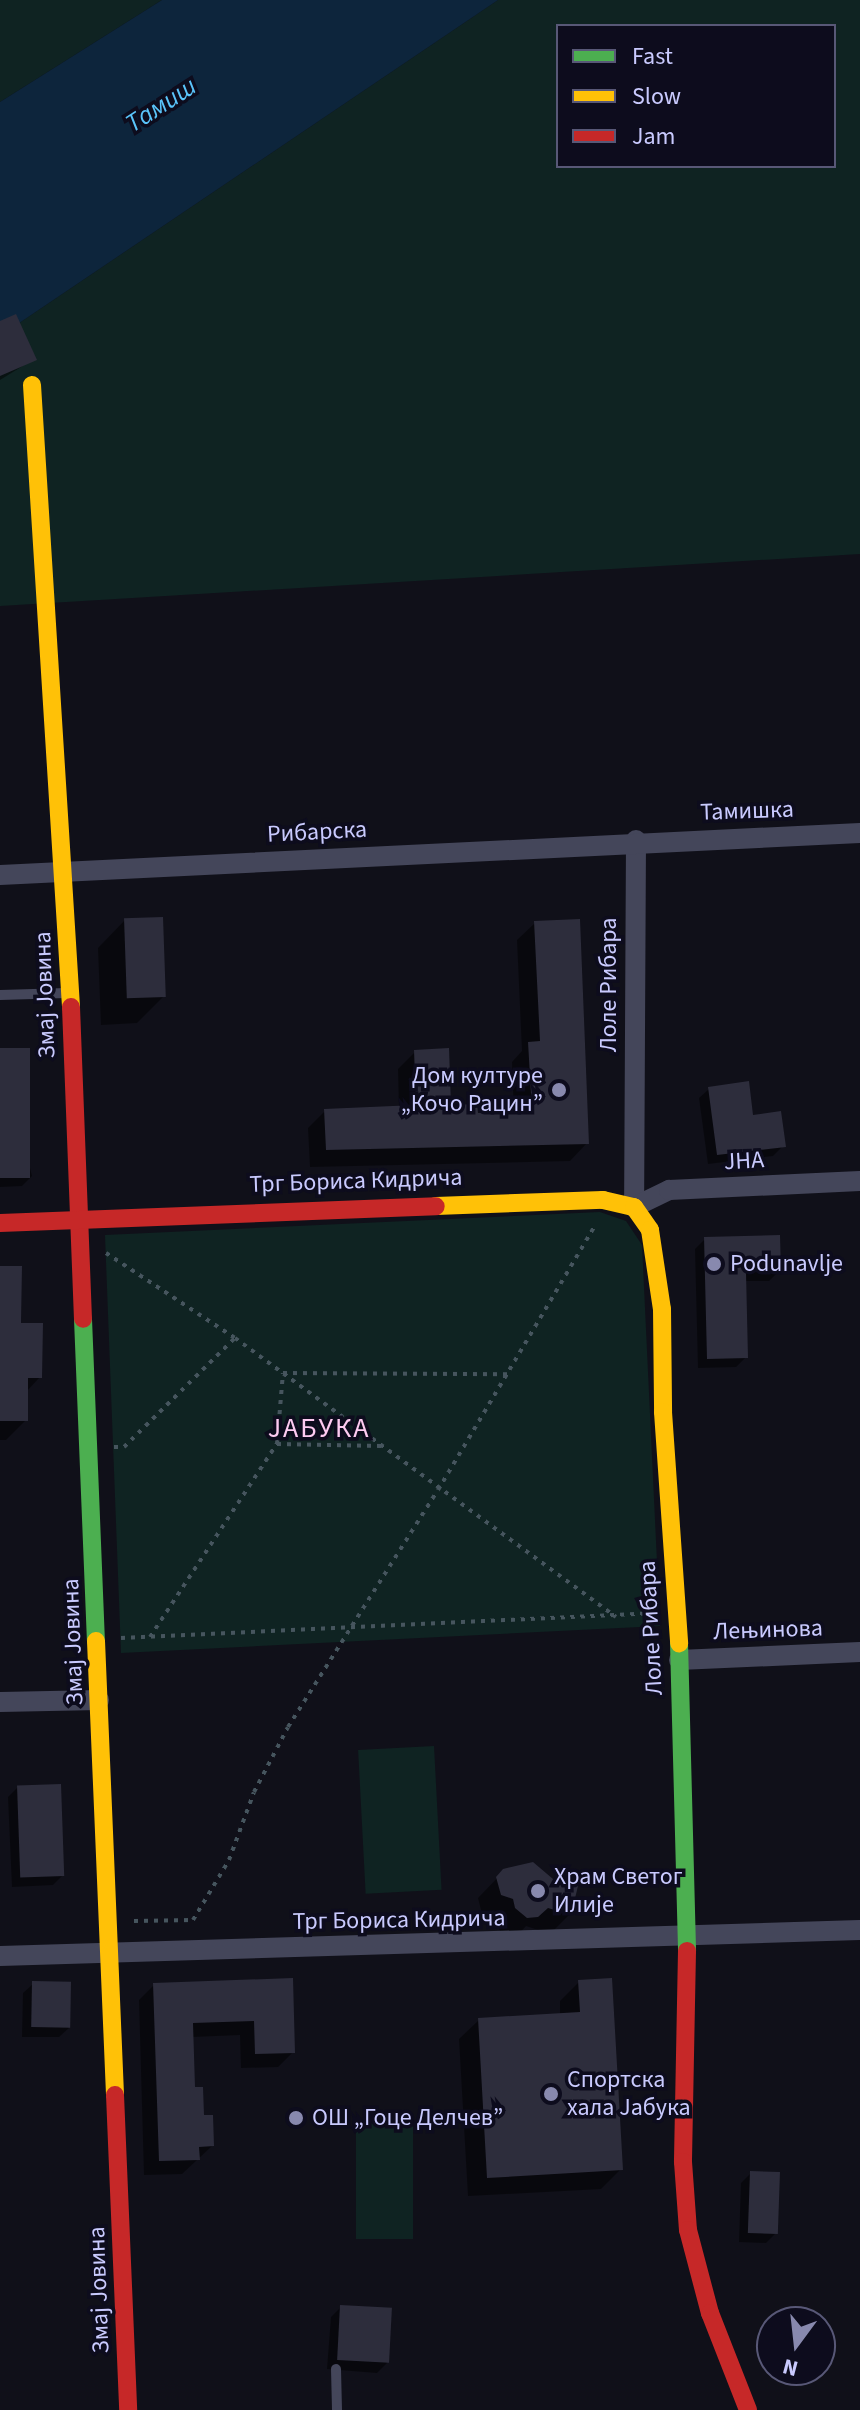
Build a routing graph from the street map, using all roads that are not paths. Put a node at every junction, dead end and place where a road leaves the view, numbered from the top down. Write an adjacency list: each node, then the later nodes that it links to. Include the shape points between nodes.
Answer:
1 (32, 385): 4 (street, Змај Јовина)
2 (860, 833): 3 (street, Тамишка)
3 (636, 840): 4 (street, Рибарска); 9 (street, Лоле Рибара)
4 (65, 873): 5 (street, Рибарска); 6 (street, Змај Јовина)
5 (0, 875)
6 (69, 993): 7 (lane); 10 (street, Змај Јовина)
7 (0, 995)
8 (860, 1181): 9 (street, ЈНА, via 669,1190)
9 (634, 1207): 10 (street, Трг Бориса Кидрича, via 603,1200); 13 (street, Лоле Рибара, via 650,1230 662,1309)
10 (78, 1217): 11 (street, Трг Бориса Кидрича); 14 (street, Змај Јовина)
11 (0, 1223)
12 (860, 1652): 13 (street, Лењинова)
13 (679, 1660): 17 (street, Лоле Рибара)
14 (99, 1700): 15 (street); 18 (street, Змај Јовина)
15 (0, 1702)
16 (860, 1930): 17 (street, Трг Бориса Кидрича)
17 (687, 1937): 18 (street, Трг Бориса Кидрича); 23 (street, Лоле Рибара, via 683,2162 688,2230 710,2313)
18 (111, 1952): 19 (street, Трг Бориса Кидрича); 21 (street, Змај Јовина)
19 (0, 1956)
20 (336, 2369): 22 (lane)
21 (128, 2410)
22 (337, 2410)
23 (748, 2410)

